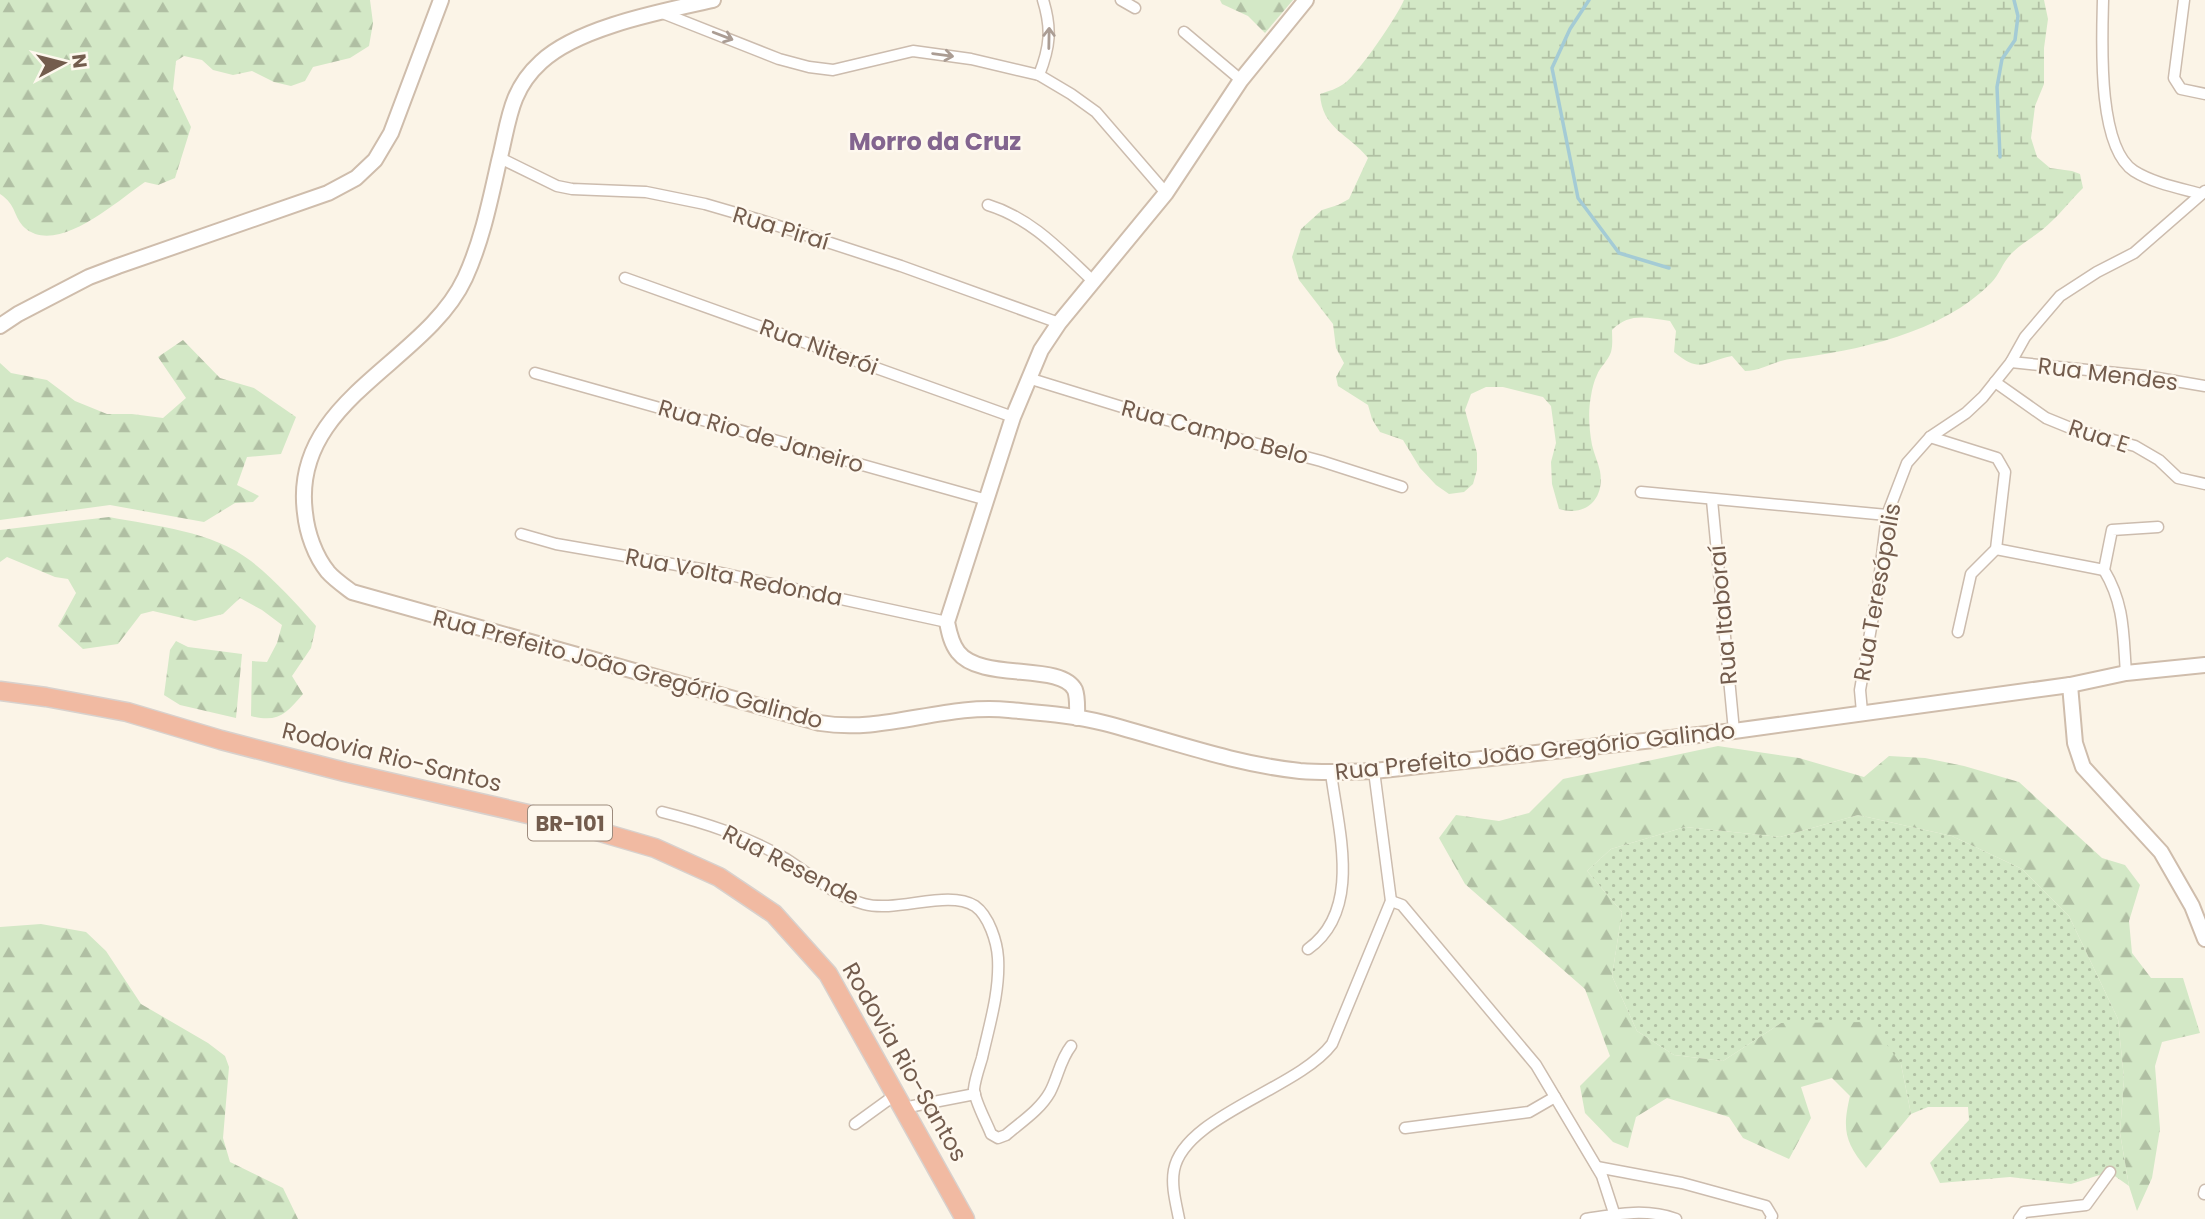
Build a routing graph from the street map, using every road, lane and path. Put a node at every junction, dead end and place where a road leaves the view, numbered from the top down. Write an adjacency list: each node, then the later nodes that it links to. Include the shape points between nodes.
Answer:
1 (441, 0): 21 (main road, via 391,133 375,160 356,178 317,197 89,277)
2 (713, 0): 9 (main road, Rua Prefeito João Gregório Galindo)
3 (1043, 0): 11 (street, one-way to 3, via 1048,52)
4 (1121, 0): 8 (street)
5 (1306, 0): 12 (main road)
6 (2103, 0): 16 (street, via 2101,51 2118,155 2133,170 2157,181)
7 (2185, 0): 13 (street, via 2174,78 2181,89)
8 (1135, 8)
9 (659, 12): 11 (street, one-way to 11, via 809,67 834,70 913,51); 14 (main road, Rua Prefeito João Gregório Galindo, via 562,46 542,60 513,100)
10 (1184, 32): 12 (street)
11 (1039, 75): 15 (street, via 1096,113)
12 (1241, 79): 15 (main road)
13 (2205, 94)
14 (500, 158): 20 (street, Rua Piraí, via 557,186 646,192 760,220); 46 (main road, Rua Prefeito João Gregório Galindo, via 479,245 464,281 428,329 354,392 327,426 310,461 303,499 306,524 328,572 352,592 393,605 820,723 869,726 993,709)
15 (1166, 193): 19 (main road)
16 (2203, 193): 22 (street, Rua Teresópolis, via 2134,253 2060,296 2025,337)
17 (988, 205): 19 (street, via 1036,228)
18 (625, 278): 27 (street, Rua Niterói)
19 (1093, 281): 20 (main road)
20 (1059, 323): 24 (main road)
21 (0, 326)
22 (2011, 362): 25 (street, Rua Teresópolis); 26 (street, Rua Mendes)
23 (535, 373): 32 (street, Rua Rio de Janeiro)
24 (1028, 378): 27 (main road); 30 (street, Rua Campo Belo)
25 (1995, 382): 28 (street, Rua Teresópolis, via 1966,413); 29 (street, Rua E, via 2046,418 2135,446 2160,460 2178,478)
26 (2205, 386)
27 (1013, 416): 32 (main road)
28 (1930, 437): 34 (street, Rua Teresópolis, via 1907,463); 37 (street, via 1997,458 2005,471)
29 (2205, 484)
30 (1402, 487)
31 (1641, 492): 33 (street)
32 (987, 500): 39 (main road)
33 (1712, 500): 34 (street); 47 (street, Rua Itaboraí)
34 (1886, 515): 45 (street, Rua Teresópolis, via 1860,690)
35 (2158, 527): 38 (street, via 2112,530)
36 (521, 534): 39 (street, Rua Volta Redonda)
37 (1996, 549): 38 (street); 40 (street, via 1971,574)
38 (2104, 570): 42 (street, via 2121,608)
39 (947, 622): 46 (main road, via 959,654 970,662 1050,676 1071,685)
40 (1958, 632)
41 (2205, 665): 42 (main road, Rua Prefeito João Gregório Galindo)
42 (2126, 673): 43 (main road, Rua Prefeito João Gregório Galindo)
43 (2070, 685): 45 (main road, Rua Prefeito João Gregório Galindo); 52 (main road, via 2075,743 2083,767 2161,852)
44 (0, 691): 57 (highway, Rodovia Rio-Santos / BR-101, via 127,712 345,772 576,825 655,848 719,877 774,914 828,974)
45 (1862, 712): 47 (main road, Rua Prefeito João Gregório Galindo)
46 (1077, 718): 49 (main road, Rua Prefeito João Gregório Galindo, via 1220,755)
47 (1734, 731): 48 (main road, Rua Prefeito João Gregório Galindo)
48 (1374, 771): 49 (main road, Rua Prefeito João Gregório Galindo); 51 (street)
49 (1331, 773): 53 (street, via 1343,874 1341,898 1320,941)
50 (662, 812): 55 (street, Rua Resende, via 733,832 865,904 891,908 962,901 979,909 988,922 998,959 996,993)
51 (1391, 901): 56 (street, via 1411,915 1536,1065); 64 (street, via 1324,1054 1195,1135 1177,1156 1172,1182)
52 (2205, 939)
53 (1308, 949)
54 (1071, 1046): 55 (street, via 1044,1101 1006,1135 998,1138 991,1134)
55 (975, 1094): 57 (street)
56 (1555, 1097): 59 (street, via 1529,1112); 60 (street)
57 (899, 1101): 58 (street); 63 (highway, Rodovia Rio-Santos / BR-101)
58 (855, 1124)
59 (1405, 1129)
60 (1597, 1167): 62 (street); 67 (street, via 1682,1182 1766,1206)
61 (2109, 1172): 68 (street, via 2086,1205 2024,1212)
62 (1616, 1217): 65 (street); 66 (street, via 1642,1212)
63 (965, 1219)
64 (1179, 1219)
65 (1587, 1219)
66 (1676, 1219)
67 (1771, 1219)
68 (2019, 1219)

